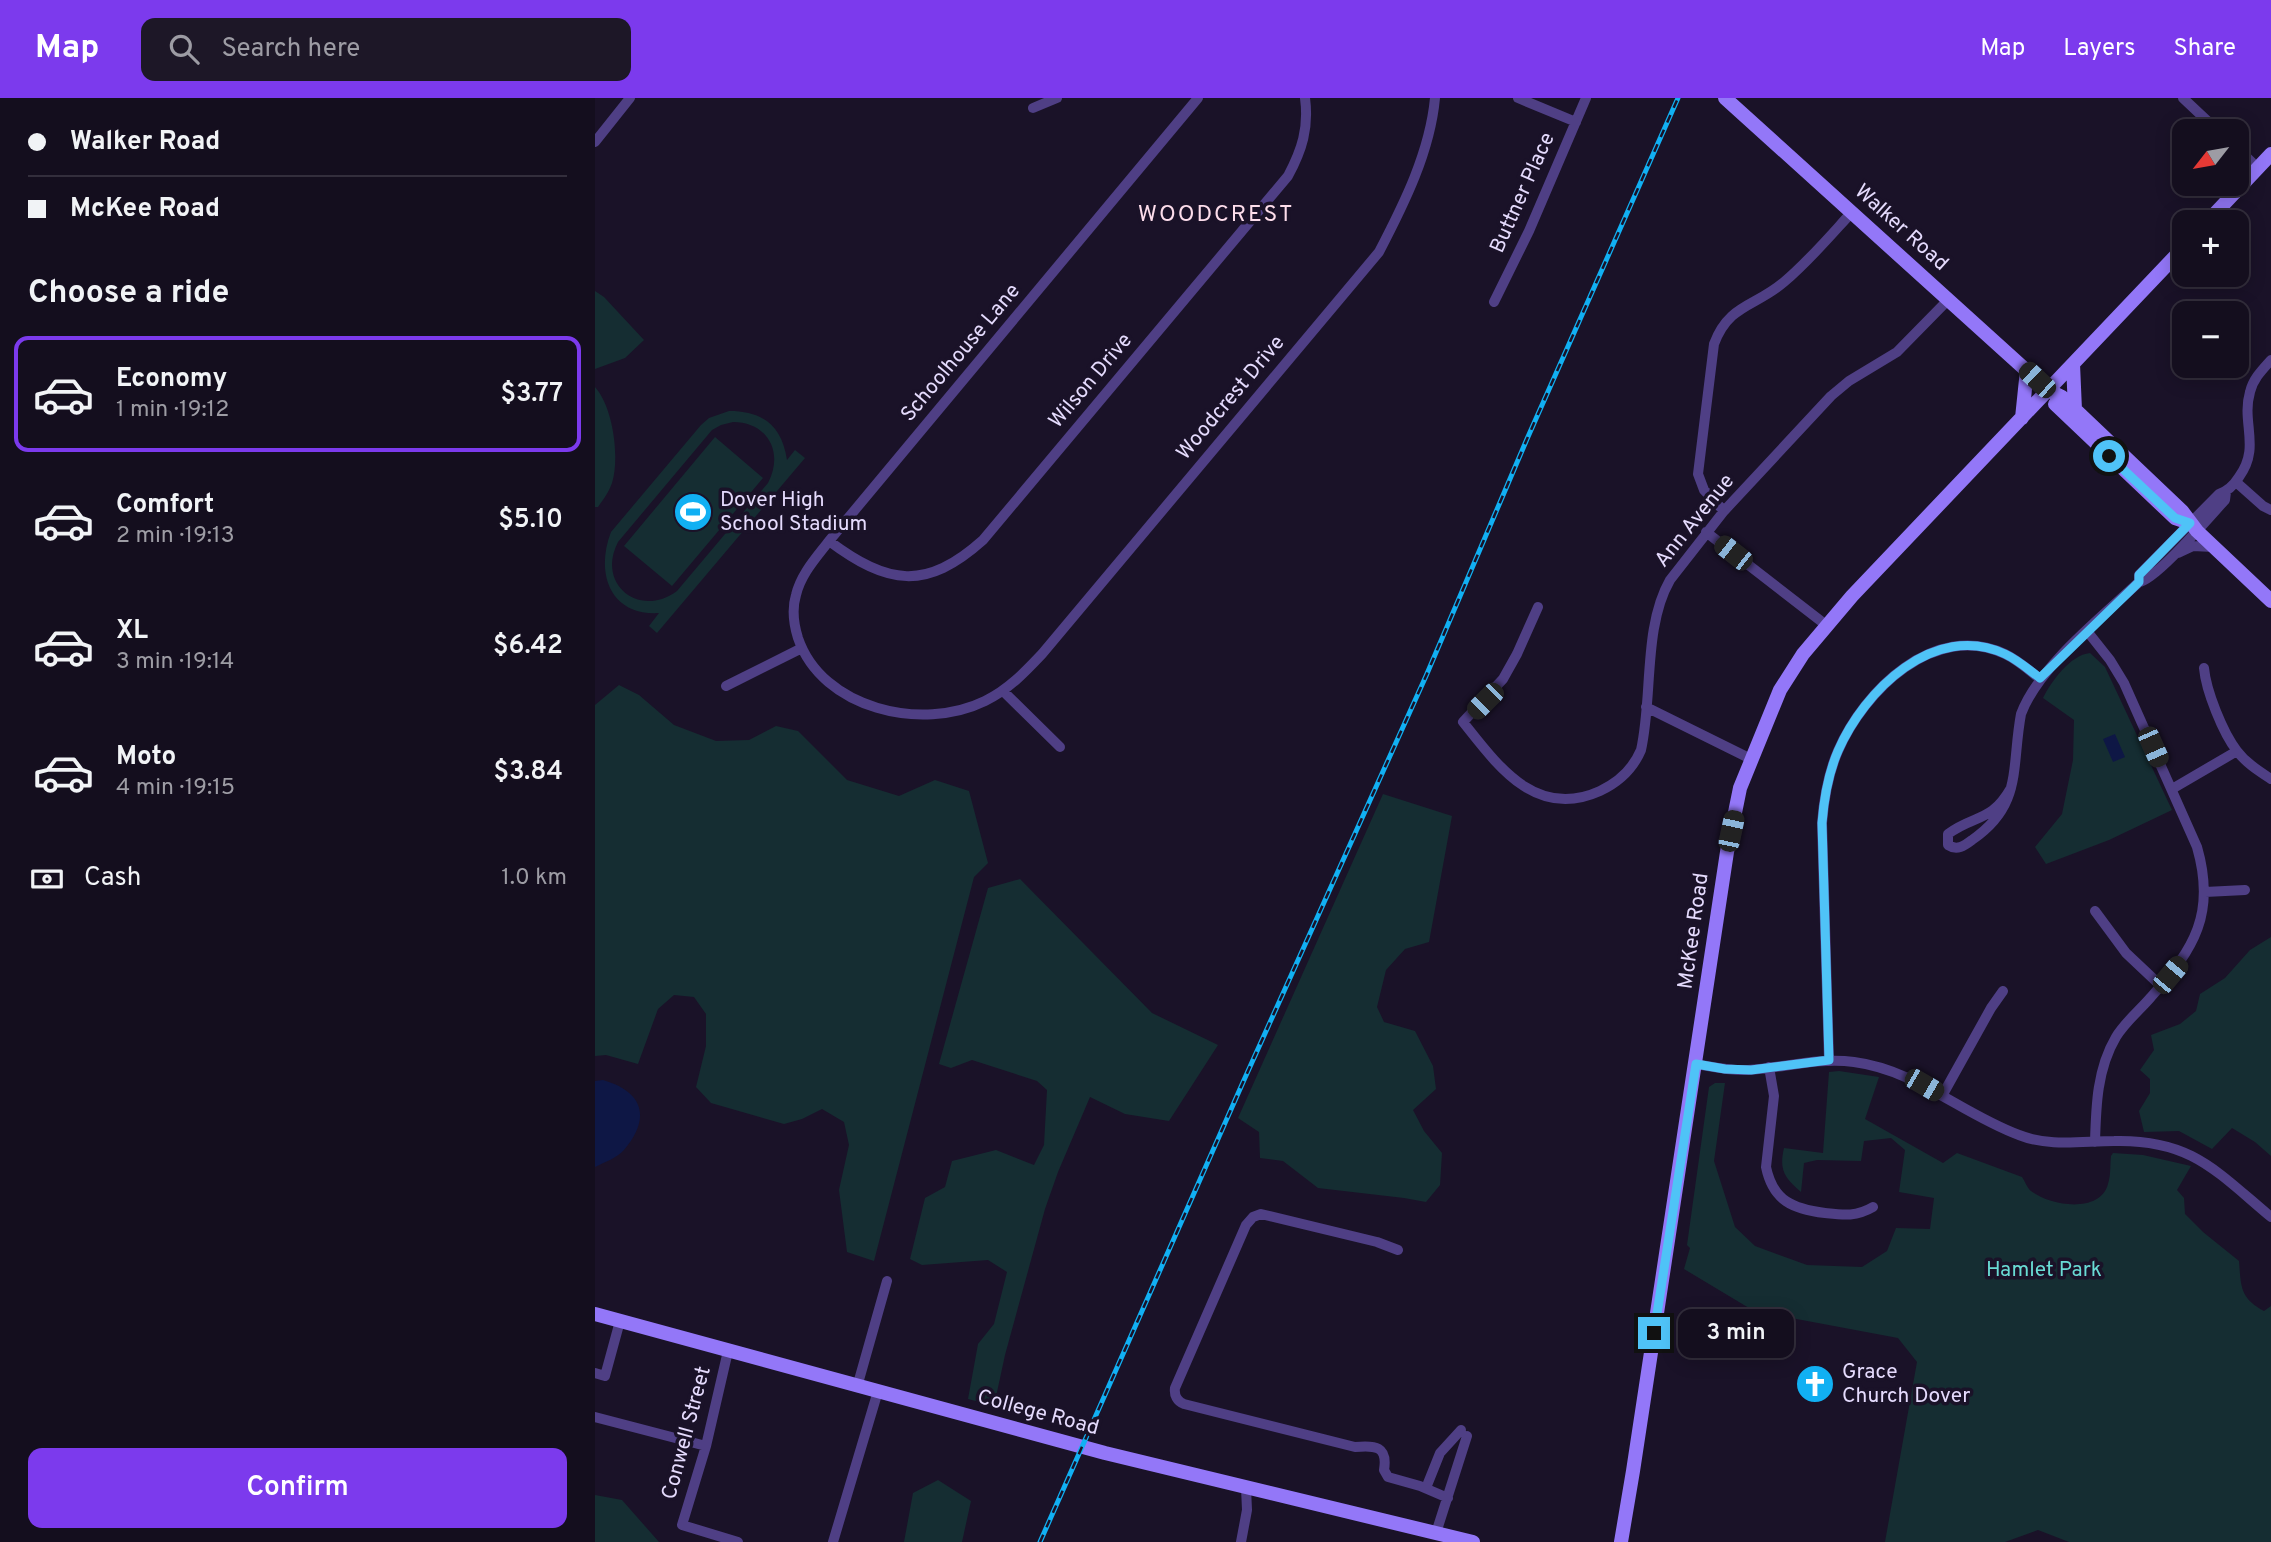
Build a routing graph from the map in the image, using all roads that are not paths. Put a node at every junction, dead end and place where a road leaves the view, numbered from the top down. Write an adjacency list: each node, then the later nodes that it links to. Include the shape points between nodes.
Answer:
1 (630, 98): 13 (street)
2 (1057, 98): 10 (street)
3 (1198, 98): 33 (street, Schoolhouse Lane)
4 (1304, 98): 33 (street, Wilson Drive, via 1305,136 1288,176 983,540 961,560 909,576 875,570)
5 (1434, 98): 45 (street, Woodcrest Drive, via 1425,150 1378,252 1042,654)
6 (1518, 98): 12 (street)
7 (1586, 98): 12 (street, Buttner Place)
8 (1725, 98): 18 (street, Walker Road)
9 (2183, 98): 11 (street)
10 (1033, 108)
11 (2205, 119)
12 (1576, 122): 21 (street, Buttner Place)
13 (595, 142)
14 (2271, 154): 16 (street)
15 (2249, 159): 16 (street)
16 (2258, 168): 17 (street)
17 (2218, 210)
18 (1852, 212): 20 (street, Walker Road); 30 (street, via 1789,278 1731,315 1718,332 1697,474 1704,490)
19 (2172, 260): 23 (street, McKee Road)
20 (1949, 299): 24 (street, Walker Road); 30 (street, Ann Avenue, via 1897,352 1831,396)
21 (1494, 302)
22 (2271, 360): 28 (street, via 2249,393 2251,445)
23 (2073, 364): 25 (street, McKee Road); 26 (street)
24 (2027, 370): 25 (street, Walker Road); 27 (street)
25 (2048, 390): 26 (street, Walker Road); 27 (street, McKee Road); 31 (street, Walker Road, via 2056,405 2175,518)
26 (2075, 410): 31 (street, Walker Road, via 2182,511)
27 (2022, 418): 39 (street, McKee Road)
28 (2236, 482): 29 (street); 31 (street, via 2219,494)
29 (2271, 510)
30 (1724, 511): 32 (street, Ann Avenue)
31 (2193, 527): 34 (street, Walker Road); 35 (street); 36 (street, via 2139,575)
32 (1706, 532): 39 (street); 46 (street, Ann Avenue, via 1660,601)
33 (829, 541): 41 (street, Schoolhouse Lane, via 803,575 795,596 796,631)
34 (2215, 547): 35 (street, via 2193,547); 37 (street, Walker Road)
35 (2171, 557): 36 (street, via 2146,582)
36 (2139, 582): 40 (street)
37 (2271, 601)
38 (1538, 607): 46 (street, Ann Avenue, via 1503,678 1463,722 1500,768 1518,783 1551,797 1574,798 1603,789 1632,767 1641,750)
39 (1826, 625): 49 (street, McKee Road, via 1780,690)
40 (2087, 631): 43 (street); 52 (street, via 2125,682)
41 (802, 648): 44 (street); 45 (street, Woodcrest Drive, via 829,683 858,701 896,712 945,714)
42 (2204, 668): 48 (street, via 2208,690)
43 (2040, 678): 51 (street, via 2021,714); 58 (street, via 1993,649 1938,650 1880,689 1847,732 1829,776 1822,823)
44 (726, 686)
45 (1003, 691): 47 (street)
46 (1646, 707): 49 (street)
47 (1059, 747)
48 (2237, 751): 50 (street); 52 (street)
49 (1751, 759): 59 (street, McKee Road, via 1727,852)
50 (2271, 779)
51 (2011, 788): 51 (street, via 1992,812 1948,834 1948,845 1959,848 1987,829 2002,813)
52 (2172, 789): 54 (street, via 2197,847)
53 (2245, 890): 54 (street)
54 (2205, 892): 56 (street, via 2195,937)
55 (2095, 911): 56 (street, via 2126,953)
56 (2161, 986): 62 (street, via 2124,1027 2107,1057 2097,1097)
57 (2003, 991): 61 (street)
58 (1829, 1060): 60 (street); 61 (street, via 1885,1068)
59 (1696, 1064): 60 (street, via 1738,1070); 83 (street, McKee Road)
60 (1769, 1068): 63 (street, via 1774,1096 1766,1167 1779,1195 1795,1207 1849,1216)
61 (1942, 1096): 62 (street, via 2034,1140)
62 (2095, 1142): 64 (street, via 2158,1143 2176,1148 2203,1160)
63 (1873, 1207)
64 (2271, 1217)
65 (1398, 1250): 76 (street, via 1261,1214 1253,1217 1240,1237 1175,1394 1184,1404 1356,1447 1371,1445 1382,1452 1388,1477)
66 (887, 1281): 71 (street)
67 (595, 1314): 68 (street, College Road)
68 (620, 1321): 69 (street, College Road); 70 (street, via 605,1376)
69 (728, 1350): 71 (street, College Road); 74 (street, Conwell Street)
70 (595, 1373)
71 (857, 1387): 72 (street, College Road)
72 (878, 1391): 75 (street, College Road); 80 (street)
73 (595, 1418): 74 (street)
74 (706, 1446): 79 (street, Conwell Street, via 682,1525)
75 (1246, 1488): 78 (street, College Road); 81 (street)
76 (1426, 1488): 77 (street); 77 (street, via 1440,1453 1464,1433)
77 (1448, 1497): 78 (street)
78 (1436, 1533): 82 (street, College Road)
79 (738, 1542)
80 (833, 1542)
81 (1241, 1542)
82 (1473, 1542)
83 (1621, 1542)

